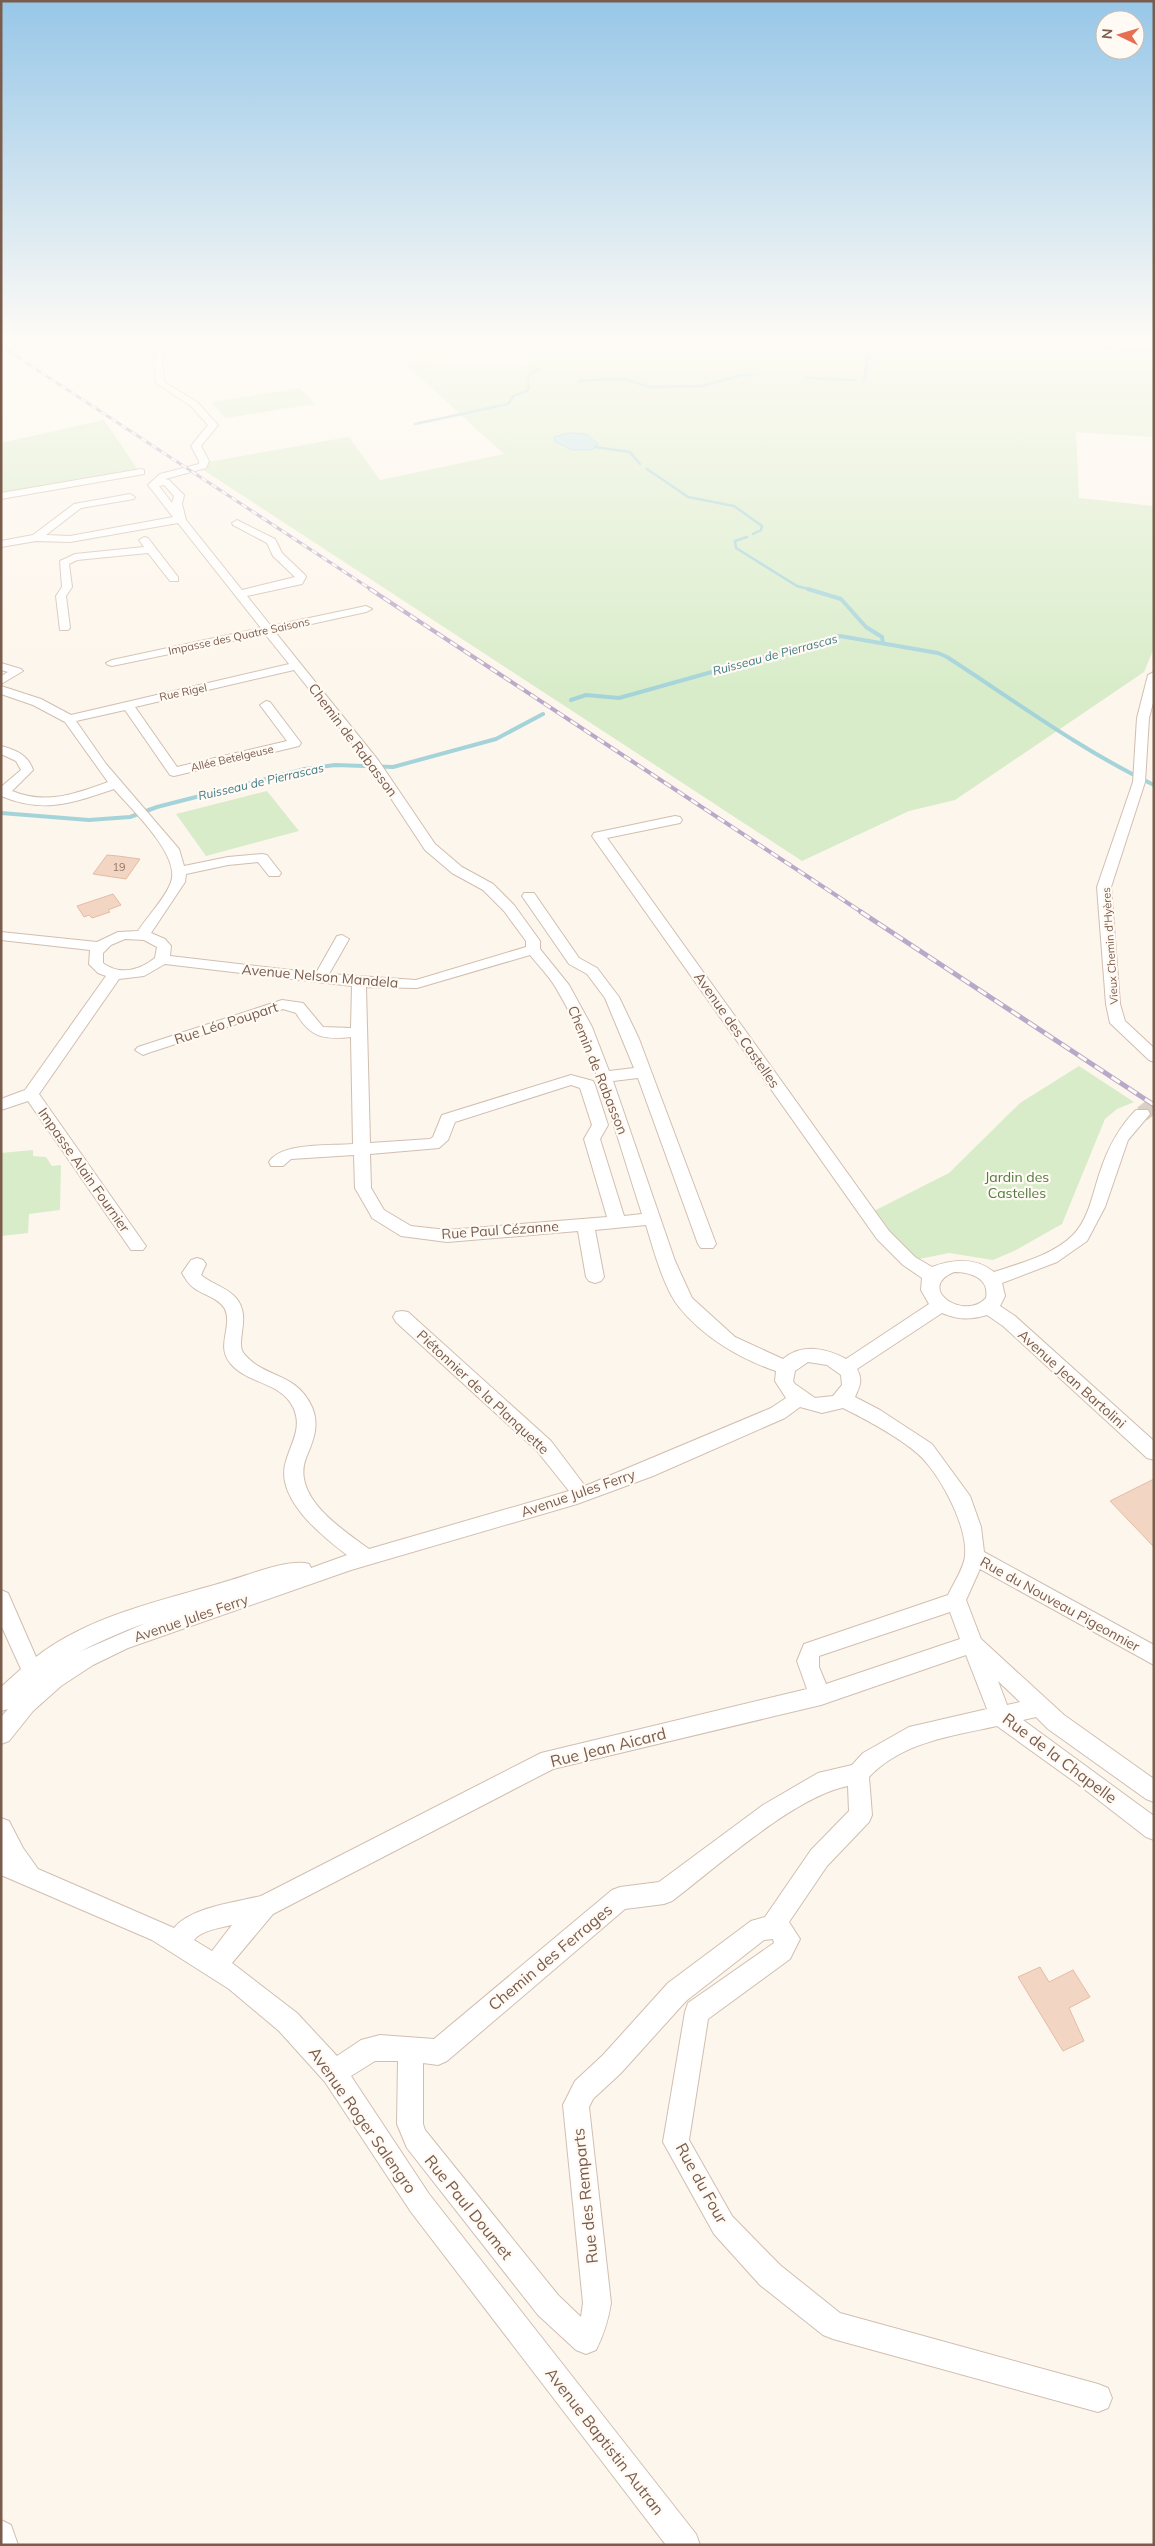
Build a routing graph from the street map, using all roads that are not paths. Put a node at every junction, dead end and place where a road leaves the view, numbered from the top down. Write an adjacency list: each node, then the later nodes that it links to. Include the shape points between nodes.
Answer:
1 (202, 458): 3 (street, via 203,466)
2 (141, 472): 6 (street)
3 (175, 474): 4 (street); 5 (street, via 163,476)
4 (166, 482): 5 (street); 8 (street, via 179,495 177,504)
5 (153, 484): 8 (street, Chemin de Rabasson)
6 (1, 496)
7 (130, 497): 11 (street, via 78,506)
8 (182, 519): 10 (street); 17 (street, Chemin de Rabasson)
9 (237, 523): 17 (street, via 270,541 276,554 302,577 298,582)
10 (136, 527): 12 (street); 14 (street)
11 (36, 538): 12 (street); 13 (street)
12 (70, 539): 15 (street, via 70,553)
13 (1, 544)
14 (150, 549): 15 (street); 16 (street)
15 (75, 557): 19 (street, via 64,563 67,586 61,596)
16 (174, 580)
17 (240, 594): 20 (street, Chemin de Rabasson)
18 (366, 609): 20 (street, Impasse des Quatre Saisons)
19 (64, 628)
20 (267, 629): 21 (street, Impasse des Quatre Saisons); 23 (street, Chemin de Rabasson)
21 (112, 663)
22 (1, 666): 25 (street, via 17,671)
23 (297, 666): 27 (street, Rue Rigel); 40 (street, Chemin de Rabasson, via 376,767 430,847 457,870 488,887 509,908 533,941)
24 (1154, 675): 47 (street, Vieux Chemin d'Hyères, via 1143,718 1140,776 1104,890 1113,1004 1118,1023)
25 (1, 681)
26 (1, 690): 29 (street, via 37,702)
27 (127, 704): 28 (street, Allée Betelgeuse, via 174,772 295,743); 29 (street, Rue Rigel)
28 (266, 705)
29 (69, 719): 31 (street)
30 (1, 750): 31 (street, via 21,758 26,764 23,776 3,792 20,800 40,804 59,802)
31 (116, 784): 33 (street, via 174,852)
32 (675, 820): 61 (street, Avenue des Castelles, via 599,836 883,1235 909,1261)
33 (179, 871): 34 (street, via 262,858); 36 (street, via 178,882 171,894)
34 (274, 873)
35 (529, 896): 48 (street, via 574,961 592,971 612,997)
36 (142, 934): 39 (street, via 114,938); 41 (street, via 164,946)
37 (1, 936): 39 (street)
38 (342, 939): 43 (street)
39 (100, 947): 42 (street, via 96,952 96,964)
40 (533, 950): 44 (street, Avenue Nelson Mandela, via 417,984); 49 (street, Chemin de Rabasson, via 562,985 584,1027)
41 (162, 959): 42 (street, via 143,972); 43 (street, Avenue Nelson Mandela)
42 (115, 974): 50 (street)
43 (320, 978): 44 (street, Avenue Nelson Mandela)
44 (359, 982): 45 (street, Rue Paul Cézanne)
45 (358, 1032): 46 (street, Rue Léo Poupart, via 338,1034 319,1031 303,1009 282,1004); 53 (street, Rue Paul Cézanne)
46 (143, 1050)
47 (1154, 1058)
48 (643, 1072): 49 (street); 58 (street)
49 (604, 1077): 55 (street, Chemin de Rabasson)
50 (31, 1094): 51 (street); 59 (street, Impasse Alain Fournier)
51 (1, 1105)
52 (1140, 1115): 63 (street, via 1121,1138 1097,1206 1081,1236 1068,1248)
53 (363, 1148): 54 (street, via 287,1154); 56 (street, via 433,1144 440,1140 448,1119 571,1080 587,1085 600,1125 592,1138); 57 (street, Rue Paul Cézanne, via 363,1188 378,1214 407,1232 447,1236)
54 (277, 1162)
55 (653, 1219): 56 (street, Rue Paul Cézanne); 67 (street, Chemin de Rabasson, via 666,1261 685,1302 729,1342)
56 (617, 1222): 57 (street, Rue Paul Cézanne)
57 (585, 1224): 62 (street)
58 (707, 1244)
59 (137, 1246)
60 (198, 1264): 74 (street, via 191,1273 194,1281 230,1302 235,1310 231,1350 237,1358 250,1369 295,1393 305,1412 305,1436 294,1470 302,1497)
61 (932, 1276): 63 (street, via 944,1268 960,1266 978,1270); 64 (street, via 930,1293)
62 (595, 1277)
63 (991, 1280): 65 (street, via 996,1291)
64 (941, 1305): 65 (street, via 964,1313); 68 (street)
65 (988, 1307): 71 (street, Avenue Jean Bartolini, via 1009,1321)
66 (402, 1317): 72 (street, Piétonnier de la Planquette, via 544,1446)
67 (786, 1367): 68 (street, via 799,1358 817,1354 836,1360); 69 (street, via 784,1381)
68 (845, 1367): 70 (street, via 851,1387)
69 (798, 1399): 70 (street, via 816,1405); 72 (street, Avenue Jules Ferry, via 778,1413)
70 (842, 1399): 73 (street, Rue du Nouveau Pigeonnier, via 926,1449 960,1496 971,1527)
71 (1154, 1453)
72 (580, 1494): 74 (street, Avenue Jules Ferry)
73 (975, 1557): 76 (street, via 956,1600); 78 (street, Rue du Nouveau Pigeonnier)
74 (358, 1560): 79 (street, Avenue Jules Ferry, via 290,1572 176,1604 90,1636); 84 (street, Avenue Jules Ferry, via 132,1637 44,1685 23,1704)
75 (1, 1599): 79 (street)
76 (958, 1603): 77 (street, Rue de la Chapelle); 80 (street, via 944,1604 811,1650 809,1668)
77 (972, 1644): 80 (street, Rue Jean Aicard); 82 (street); 83 (street, Rue de la Chapelle)
78 (1154, 1656)
79 (32, 1669): 81 (street, Avenue Jules Ferry); 84 (street, via 35,1678 32,1685 5,1714)
80 (821, 1696): 91 (street, Rue Jean Aicard, via 548,1760)
81 (1, 1702)
82 (1040, 1707): 83 (street); 86 (street)
83 (1001, 1717): 85 (street, via 917,1734 871,1760); 88 (street, Rue de la Chapelle)
84 (2, 1734)
85 (858, 1774): 92 (street, via 861,1815 819,1858); 95 (street, Chemin des Ferrages, via 826,1780 771,1812 664,1893 620,1898 438,2052)
86 (1154, 1792)
87 (1, 1828): 90 (street, Avenue Roger Salengro, via 15,1856)
88 (1154, 1830)
89 (1, 1864): 90 (street, Avenue Roger Salengro)
90 (31, 1876): 93 (street, Avenue Roger Salengro)
91 (265, 1906): 93 (street, Rue Jean Aicard, via 210,1919 189,1928); 94 (street, Rue Jean Aicard)
92 (771, 1928): 98 (street, Rue des Remparts, via 759,1929 677,1992 584,2090 576,2106 596,2304 594,2324); 99 (street, Rue du Four, via 778,1926 788,1939 782,1951 697,2012 694,2030 676,2142 723,2224 770,2275 833,2325)
93 (178, 1942): 94 (street, Avenue Roger Salengro)
94 (216, 1966): 96 (street, Avenue Roger Salengro, via 288,2022)
95 (411, 2050): 96 (street, Chemin des Ferrages, via 370,2049); 98 (street, Rue Paul Doumet, via 410,2124 416,2140 548,2305)
96 (334, 2073): 97 (street, Avenue Roger Salengro, via 420,2203)
97 (525, 2338): 102 (street, Avenue Baptistin Autran)
98 (586, 2340)
99 (1098, 2398)
100 (1, 2535): 101 (street)
101 (3, 2545)
102 (685, 2545)

